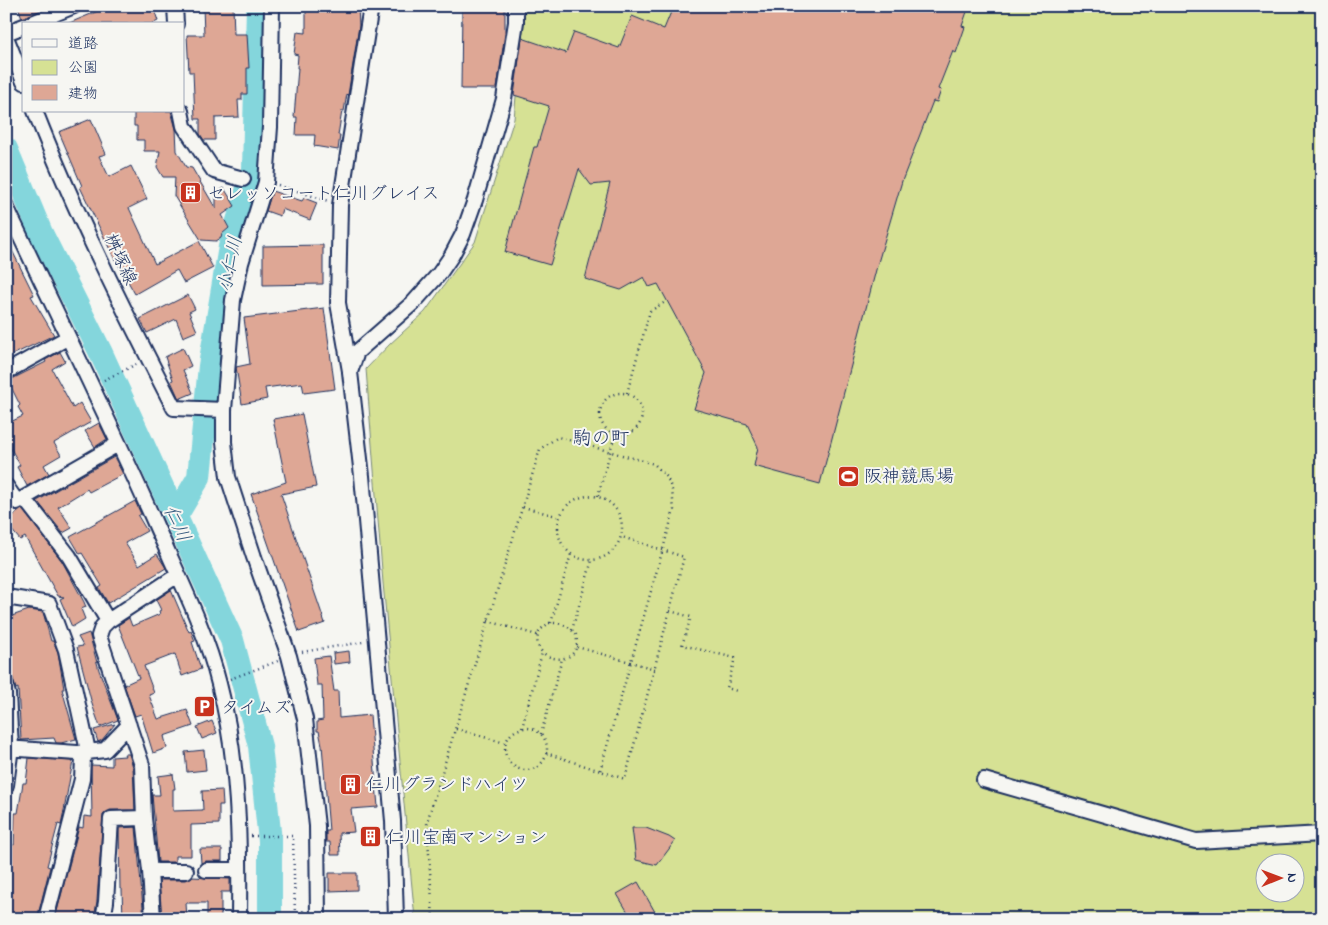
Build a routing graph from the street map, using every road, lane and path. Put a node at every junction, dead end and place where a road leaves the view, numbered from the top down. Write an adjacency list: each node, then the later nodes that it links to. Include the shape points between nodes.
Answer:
1 (74, 6): 6 (street)
2 (176, 6): 7 (street)
3 (272, 6): 24 (street, via 266,182 233,300)
4 (371, 6): 21 (street, via 340,205 338,303)
5 (516, 6): 21 (street, via 504,99 463,234 439,274 414,302 357,352)
6 (35, 22)
7 (176, 22)
8 (22, 27): 9 (street)
9 (6, 35): 10 (street)
10 (22, 77)
11 (35, 112): 24 (street, 桝塚線, via 54,160 174,408)
12 (181, 112): 13 (street, via 184,126 214,171)
13 (243, 179)
14 (282, 187): 15 (path)
15 (326, 201)
16 (6, 206): 18 (street)
17 (667, 301): 23 (path, via 650,310)
18 (68, 338): 20 (street); 26 (street)
19 (138, 364): 22 (path)
20 (6, 372)
21 (350, 372): 45 (street)
22 (99, 383)
23 (627, 393): 25 (path, via 613,394 600,409 602,422); 25 (path, via 638,401 641,421 632,432)
24 (221, 410): 48 (street, via 228,477)
25 (615, 434): 27 (path)
26 (118, 444): 30 (street); 37 (street)
27 (610, 452): 29 (path); 31 (path, via 558,437 546,444 540,449); 34 (path, via 654,464 667,477 674,510)
28 (6, 486): 30 (street, via 17,502)
29 (598, 496): 32 (path, via 573,500); 33 (path, via 606,499 621,515)
30 (24, 498): 40 (street, via 69,556)
31 (523, 507): 32 (path); 41 (path)
32 (560, 517): 35 (path, via 560,540)
33 (622, 537): 34 (path); 36 (path, via 611,554)
34 (663, 550): 39 (path, via 684,557); 50 (path)
35 (571, 554): 36 (path, via 582,560); 42 (path)
36 (592, 560): 43 (path)
37 (178, 575): 40 (street); 70 (street, via 197,618 219,683 232,755)
38 (6, 597): 61 (street, via 49,604 66,650)
39 (670, 610): 51 (path); 54 (path, via 691,617 682,645 735,658 728,688)
40 (108, 621): 55 (street, via 99,636)
41 (488, 621): 44 (path); 56 (path)
42 (551, 623): 43 (path); 44 (path)
43 (572, 630): 46 (path)
44 (537, 635): 47 (path)
45 (377, 640): 48 (path); 79 (street, via 393,820)
46 (577, 647): 49 (path, via 571,656); 50 (path)
47 (542, 653): 49 (path); 57 (path)
48 (287, 656): 52 (path); 78 (street, via 305,719 317,826)
49 (562, 660): 58 (path)
50 (631, 662): 51 (path); 63 (path)
51 (655, 669): 63 (path, via 625,779)
52 (225, 681)
53 (6, 687): 60 (street)
54 (737, 691)
55 (130, 725): 61 (street, via 105,750); 66 (street, via 142,765)
56 (456, 728): 59 (path); 80 (path, via 427,822)
57 (522, 728): 58 (path); 59 (path, via 510,734)
58 (541, 734): 62 (path, via 547,746)
59 (505, 743): 62 (path, via 508,760 518,769 533,769 544,760)
60 (8, 748): 61 (street); 65 (street)
61 (88, 751): 74 (street, via 83,759 82,779)
62 (546, 753): 63 (path)
63 (600, 771)
64 (984, 780): 67 (street, via 1196,841)
65 (6, 785)
66 (144, 818): 71 (street); 75 (street, via 111,819)
67 (1322, 834)
68 (250, 836): 73 (path, via 293,836 295,917)
69 (206, 870): 70 (street)
70 (239, 870): 77 (street)
71 (150, 871): 72 (street); 76 (street)
72 (186, 871)
73 (301, 917)
74 (46, 919)
75 (103, 919)
76 (153, 919)
77 (240, 919)
78 (318, 919)
79 (396, 919)
80 (434, 919)

